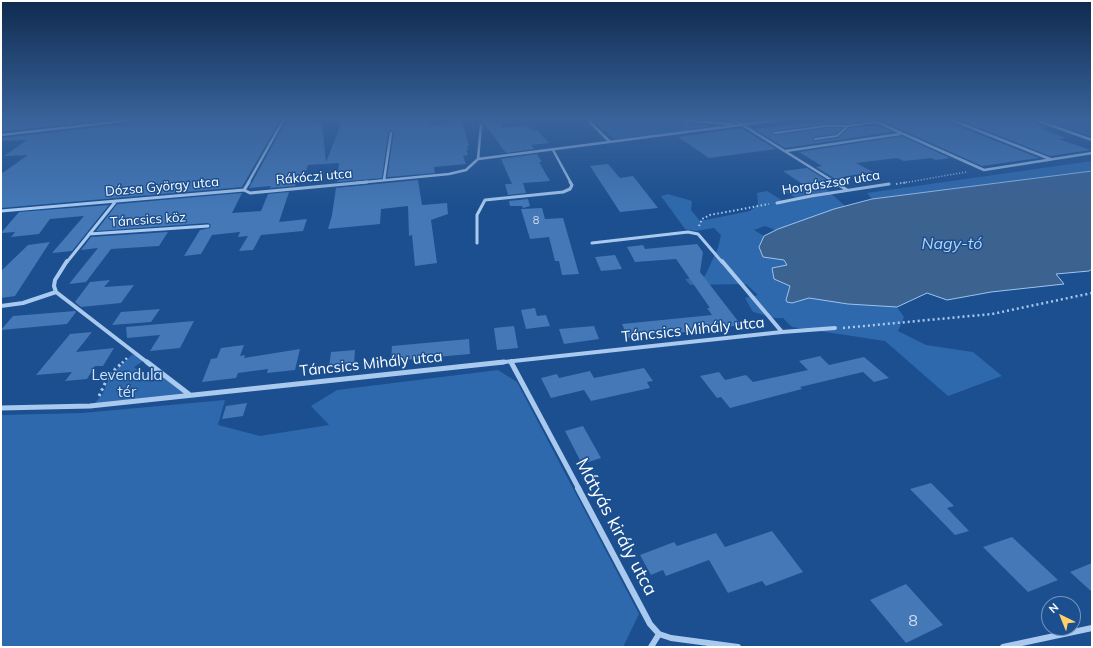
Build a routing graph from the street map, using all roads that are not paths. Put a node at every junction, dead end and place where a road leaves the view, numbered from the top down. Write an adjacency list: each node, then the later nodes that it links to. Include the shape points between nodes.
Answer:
1 (267, 149): 16 (street)
2 (389, 149): 14 (street)
3 (479, 149): 12 (street)
4 (558, 149): 9 (street, Rákóczi utca)
5 (782, 149): 10 (street)
6 (797, 149): 10 (street)
7 (936, 149): 13 (street, via 984,170)
8 (1026, 149): 13 (street)
9 (553, 150): 12 (street, Rákóczi utca); 23 (street, via 572,184 570,189 563,192 484,200 477,215)
10 (785, 151): 17 (street)
11 (1092, 153): 13 (street)
12 (478, 159): 14 (street, Rákóczi utca, via 473,165 457,172)
13 (1050, 159)
14 (384, 180): 16 (street, Rákóczi utca, via 250,193)
15 (890, 184): 17 (street, Horgászsor utca)
16 (244, 190): 18 (street, Dózsa György utca)
17 (847, 190): 19 (street, Horgászsor utca)
18 (116, 201): 20 (street, Dózsa György utca); 22 (street)
19 (777, 203)
20 (1, 211)
21 (208, 226): 22 (street, Táncsics köz)
22 (90, 234): 25 (street, via 55,280)
23 (477, 243)
24 (592, 243): 28 (street, via 693,232 698,234)
25 (56, 292): 26 (street, via 23,304); 30 (street)
26 (1, 306)
27 (835, 328): 28 (street, Táncsics Mihály utca)
28 (782, 332): 29 (street, Táncsics Mihály utca)
29 (511, 361): 30 (street, Táncsics Mihály utca); 33 (street, Mátyás király utca, via 650,624)
30 (190, 395): 31 (street, Táncsics Mihály utca, via 90,406)
31 (1, 408)
32 (1092, 628): 36 (street)
33 (659, 634): 34 (street); 35 (street)
34 (651, 647)
35 (738, 647)
36 (1003, 647)

